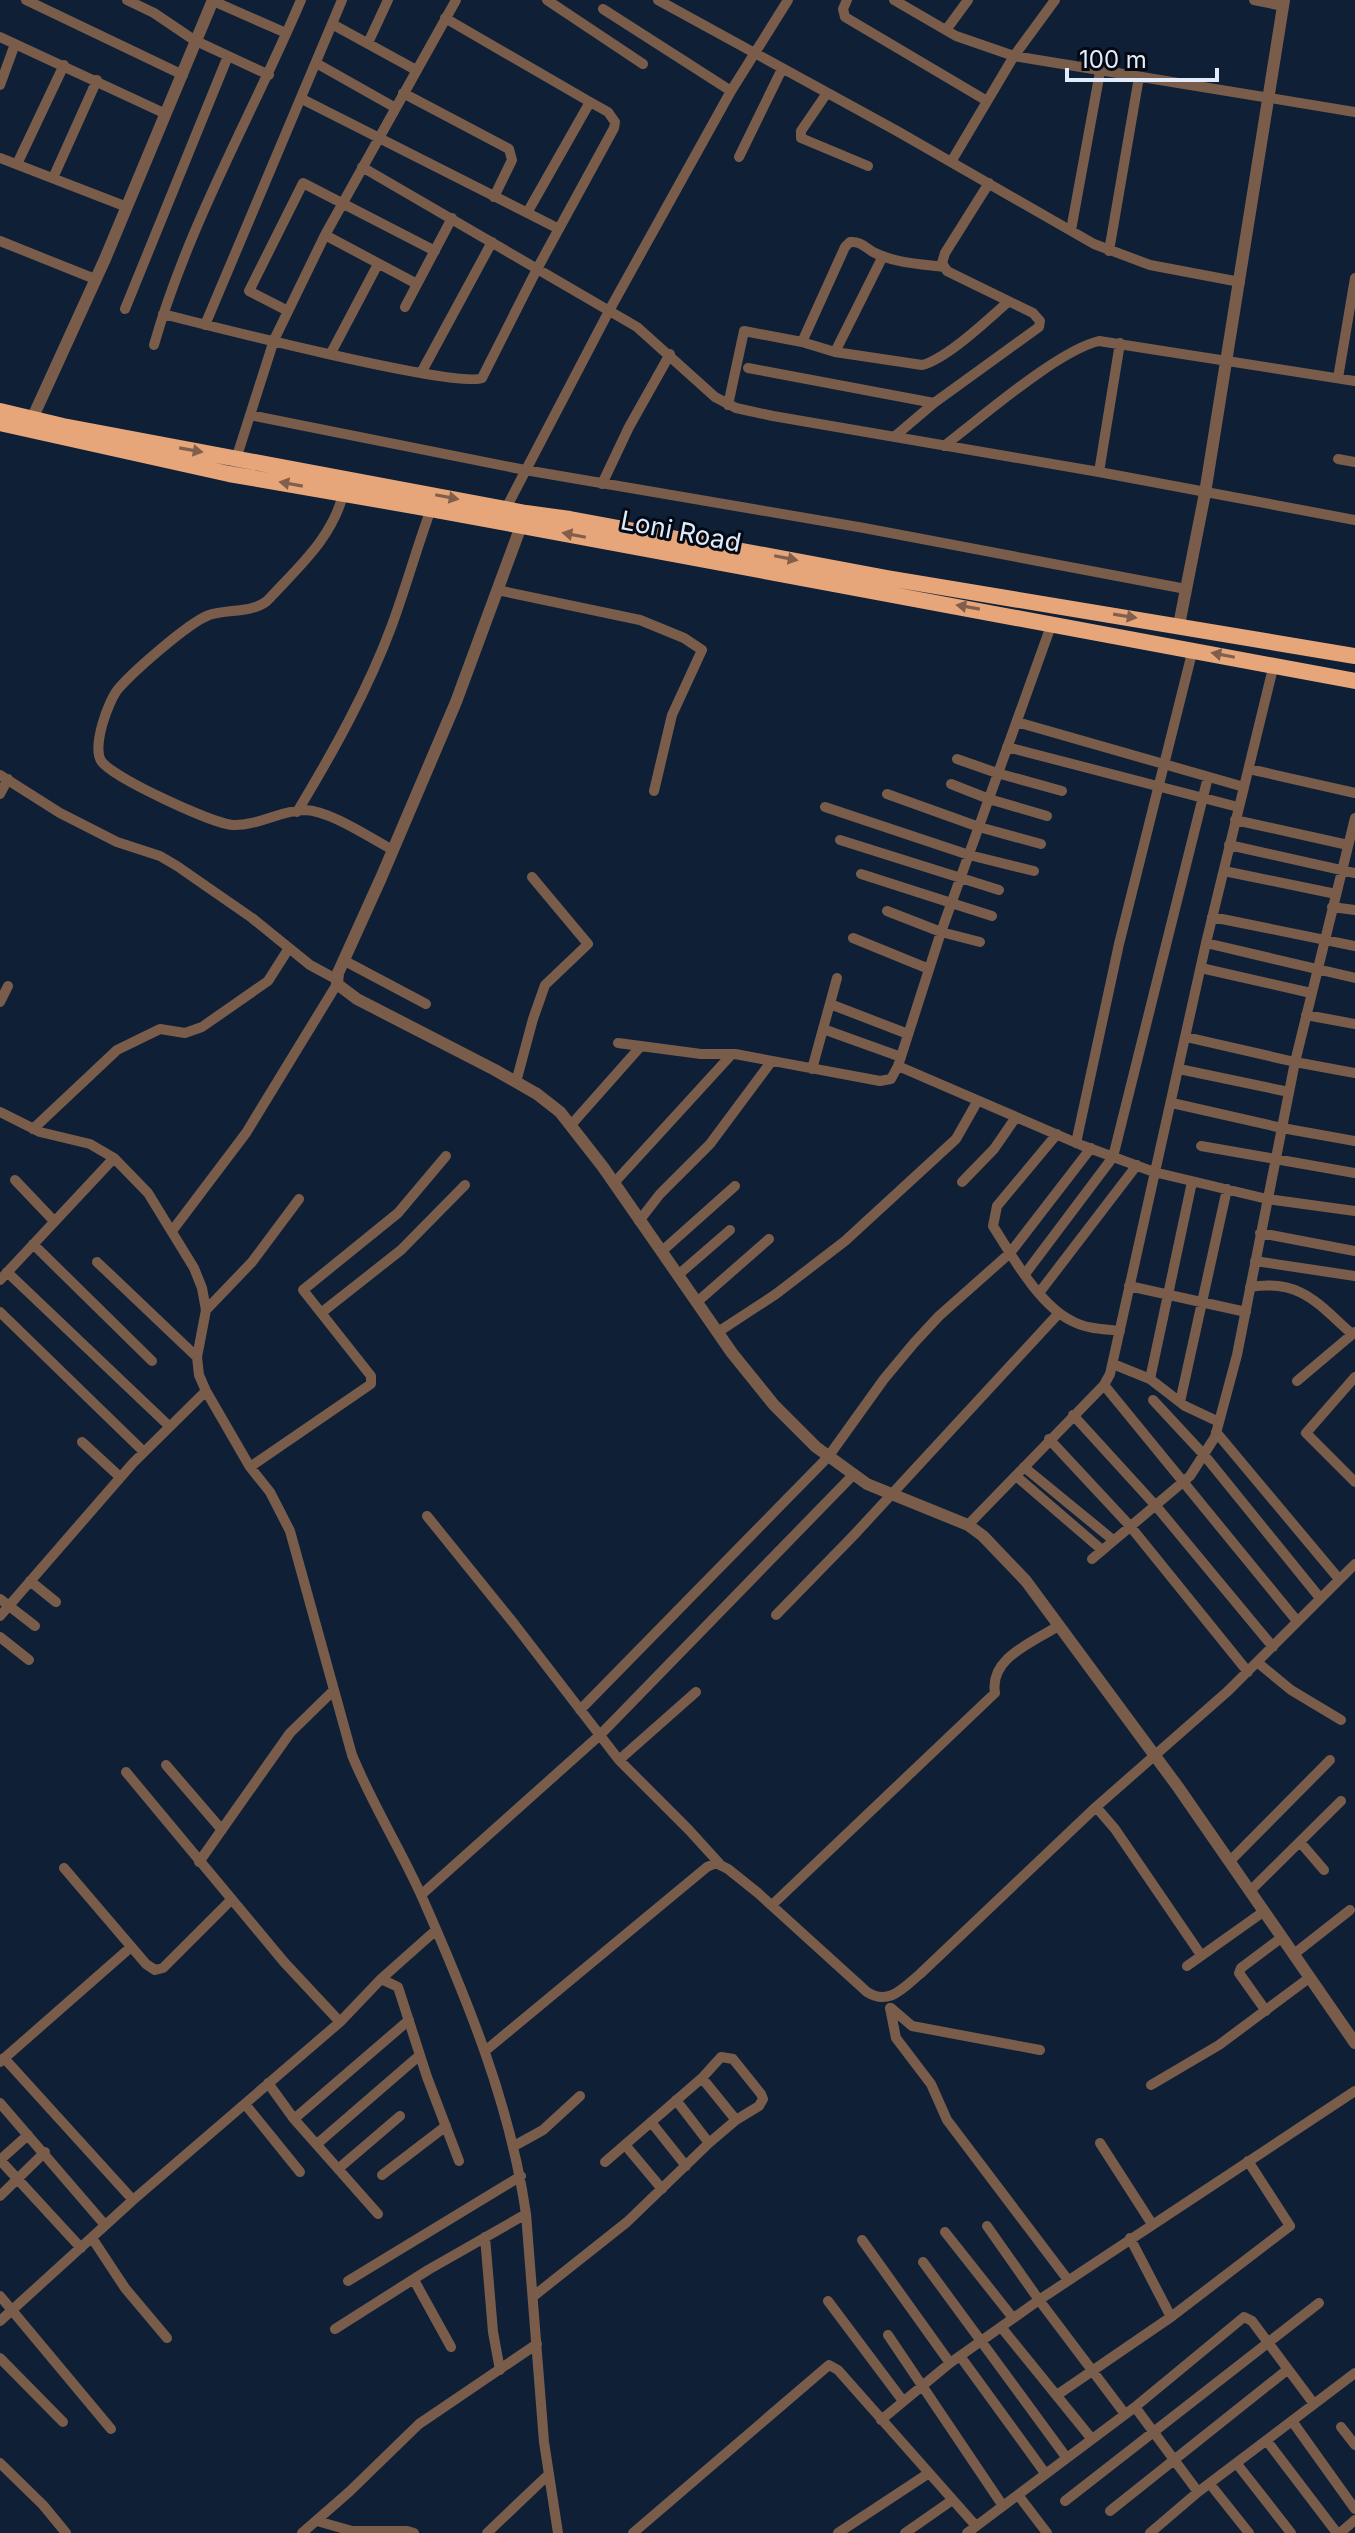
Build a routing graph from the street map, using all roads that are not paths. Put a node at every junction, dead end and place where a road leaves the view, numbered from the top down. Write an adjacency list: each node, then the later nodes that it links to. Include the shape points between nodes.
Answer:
1 (26, 0): 37 (street)
2 (127, 0): 19 (street)
3 (159, 0): 19 (street)
4 (342, 0): 21 (street)
5 (388, 0): 26 (street)
6 (547, 0): 32 (street)
7 (658, 0): 28 (street)
8 (787, 0): 28 (street)
9 (847, 0): 47 (street, via 845,17)
10 (968, 0): 22 (street)
11 (1055, 0): 30 (street)
12 (1254, 0): 17 (street)
13 (213, 1): 23 (street); 25 (street)
14 (299, 1): 23 (street)
15 (454, 1): 20 (street)
16 (900, 2): 22 (street)
17 (1284, 3): 45 (street)
18 (603, 9): 42 (street)
19 (154, 13): 25 (street)
20 (445, 18): 35 (street); 48 (street)
21 (332, 24): 26 (street); 31 (street)
22 (946, 30): 30 (street)
23 (286, 33): 38 (street)
24 (0, 37): 27 (street)
25 (194, 40): 29 (street); 37 (street)
26 (368, 43): 35 (street)
27 (15, 44): 33 (street); 41 (street)
28 (754, 53): 34 (street); 42 (street)
29 (228, 56): 38 (street); 84 (street)
30 (1014, 56): 36 (street); 47 (street)
31 (316, 63): 46 (street); 49 (street)
32 (643, 64)
33 (64, 65): 40 (street); 56 (street)
34 (782, 69): 44 (street); 53 (street)
35 (416, 70): 43 (street)
36 (1100, 72): 39 (street); 67 (street)
37 (183, 75): 51 (street)
38 (269, 75): 87 (street, via 191,239)
39 (1139, 77): 45 (street); 72 (street)
40 (97, 80): 51 (street); 59 (street)
41 (0, 85)
42 (731, 91): 85 (street)
43 (403, 93): 49 (street); 61 (street, via 509,149 512,160)
44 (827, 93): 55 (street); 57 (street, via 801,138)
45 (1267, 98): 50 (street); 79 (street)
46 (302, 99): 52 (street); 88 (street)
47 (987, 101): 55 (street)
48 (590, 102): 64 (street); 66 (street, via 612,117 614,128)
49 (394, 107): 52 (street)
50 (1355, 112)
51 (166, 114): 63 (street)
52 (378, 138): 58 (street); 61 (street)
53 (739, 157)
54 (0, 158): 56 (street)
55 (951, 162): 60 (street)
56 (17, 164): 59 (street)
57 (868, 166)
58 (362, 167): 62 (street); 65 (street)
59 (53, 178): 63 (street)
60 (989, 183): 67 (street); 75 (street, via 945,253)
61 (494, 197): 64 (street)
62 (342, 203): 68 (street); 71 (street); 86 (street, via 303,183 249,291)
63 (127, 207): 78 (street)
64 (527, 213): 66 (street)
65 (452, 218): 70 (street); 71 (street)
66 (559, 229): 76 (street)
67 (1071, 230): 72 (street)
68 (325, 235): 74 (street); 86 (street)
69 (0, 241): 78 (street)
70 (492, 242): 76 (street); 98 (street)
71 (435, 251): 80 (street)
72 (1109, 251): 79 (street)
73 (883, 256): 75 (street); 90 (street, via 858,242 847,244); 93 (street)
74 (378, 264): 80 (street); 94 (street)
75 (944, 267): 81 (street)
76 (537, 269): 85 (street); 98 (street, via 482,378 469,381)
77 (1355, 278): 82 (street)
78 (95, 279): 105 (street)
79 (1240, 282): 96 (street)
80 (417, 284): 83 (street)
81 (1008, 302): 93 (street, via 928,364); 101 (street, via 1037,317 1039,327)
82 (1353, 303): 99 (street)
83 (405, 307)
84 (125, 309)
85 (610, 309): 95 (street); 112 (street)
86 (288, 311): 89 (street)
87 (163, 314): 88 (street); 92 (street)
88 (205, 325): 89 (street)
89 (274, 340): 94 (street); 104 (street)
90 (802, 342): 93 (street); 102 (street, via 744,331)
91 (1120, 343): 96 (street); 108 (street, via 1099,341 1079,348); 113 (street)
92 (154, 345)
93 (835, 352)
94 (331, 353): 98 (street)
95 (670, 354): 102 (street); 114 (street)
96 (1225, 360): 99 (street); 116 (street)
97 (748, 368): 101 (street)
98 (421, 373)
99 (1338, 378): 100 (street)
100 (1355, 381)
101 (934, 403): 107 (street)
102 (728, 405): 107 (street)
103 (0, 411): 105 (highway, Loni Road)
104 (250, 415): 109 (street); 112 (street)
105 (32, 419): 109 (highway, Loni Road, one-way to 109)
106 (0, 423): 115 (highway, Loni Road, one-way to 106, via 229,474)
107 (894, 437): 108 (street)
108 (944, 446): 113 (street)
109 (236, 459): 115 (highway, Loni Road)
110 (1338, 459): 111 (street)
111 (1355, 462)
112 (525, 470): 114 (street); 118 (street)
113 (1099, 472): 116 (street)
114 (602, 484): 122 (street)
115 (345, 486): 117 (highway, Loni Road); 118 (highway, Loni Road, one-way to 118); 152 (street, via 328,533 267,601 198,621 119,687 104,715 100,740 103,764 211,820 240,825)
116 (1205, 493): 120 (street); 122 (street)
117 (431, 509): 118 (highway, Loni Road); 152 (street, via 374,669)
118 (503, 515): 119 (highway, Loni Road)
119 (523, 519): 121 (highway, Loni Road); 123 (street)
120 (1355, 520)
121 (821, 573): 124 (highway, Loni Road); 125 (highway, Loni Road, one-way to 121)
122 (1186, 589): 126 (street)
123 (497, 590): 143 (street, via 640,620 702,650 672,715); 161 (street)
124 (1079, 609): 126 (highway, Loni Road, one-way to 126); 127 (highway)
125 (1052, 623): 127 (highway, Loni Road); 132 (street)
126 (1179, 625): 129 (highway, Loni Road)
127 (1076, 627): 128 (highway, Loni Road)
128 (1193, 649): 130 (highway, Loni Road, one-way to 128); 135 (street)
129 (1355, 656)
130 (1274, 664): 131 (highway, Loni Road); 136 (street)
131 (1355, 681)
132 (1017, 722): 133 (street); 135 (street)
133 (1007, 747): 137 (street); 141 (street)
134 (957, 759): 137 (street)
135 (1162, 764): 139 (street); 141 (street)
136 (1249, 769): 142 (street); 145 (street)
137 (997, 773): 144 (street); 149 (street)
138 (4, 777): 146 (street); 184 (street, via 60,813 177,866)
139 (1208, 777): 142 (street); 148 (street)
140 (951, 784): 149 (street)
141 (1157, 786): 148 (street); 222 (street)
142 (1244, 787): 151 (street)
143 (654, 791)
144 (1062, 791)
145 (1355, 793)
146 (0, 794)
147 (887, 794): 156 (street)
148 (1203, 798): 151 (street); 226 (street)
149 (989, 799): 153 (street); 156 (street)
150 (825, 807): 162 (street)
151 (1238, 807): 155 (street)
152 (297, 812): 161 (street, via 327,817)
153 (1047, 816)
154 (1355, 818): 157 (street)
155 (1235, 820): 157 (street); 160 (street)
156 (979, 827): 159 (street); 162 (street)
157 (1351, 838): 163 (street)
158 (840, 840): 169 (street)
159 (1041, 844)
160 (1229, 845): 163 (street); 165 (street)
161 (393, 850): 185 (street)
162 (969, 855): 164 (street); 169 (street)
163 (1342, 870): 166 (street); 171 (street)
164 (1034, 871)
165 (1224, 871): 171 (street); 177 (street)
166 (1355, 873)
167 (861, 874): 172 (street)
168 (532, 877): 211 (street, via 588,944 545,985)
169 (961, 879): 170 (street); 172 (street)
170 (999, 890)
171 (1336, 894): 173 (street)
172 (951, 904): 176 (street); 178 (street)
173 (1332, 907): 174 (street); 180 (street)
174 (1355, 910)
175 (887, 911): 178 (street)
176 (992, 916)
177 (1212, 917): 180 (street); 182 (street)
178 (941, 932): 181 (street); 187 (street)
179 (853, 938): 187 (street)
180 (1324, 941): 183 (street); 188 (street)
181 (980, 942)
182 (1206, 943): 186 (street); 188 (street)
183 (1355, 946)
184 (289, 948): 191 (street); 219 (street, via 268,981 202,1027 185,1033 160,1029 117,1050)
185 (343, 960): 191 (street); 195 (street)
186 (1201, 968): 193 (street); 201 (street)
187 (929, 969): 200 (street)
188 (1316, 970): 190 (street); 193 (street)
189 (837, 978): 196 (street)
190 (1355, 978)
191 (336, 982): 211 (street, via 357,999); 245 (street, via 246,1133)
192 (8, 986): 194 (street)
193 (1311, 993): 197 (street)
194 (0, 1002)
195 (426, 1004)
196 (830, 1004): 199 (street); 200 (street)
197 (1306, 1015): 198 (street); 207 (street)
198 (1355, 1024)
199 (823, 1029): 206 (street); 208 (street)
200 (908, 1034): 206 (street)
201 (1186, 1037): 207 (street); 209 (street)
202 (618, 1043): 203 (street)
203 (641, 1046): 204 (street); 217 (street)
204 (732, 1054): 205 (street); 235 (street)
205 (771, 1062): 208 (street); 243 (street, via 710,1144)
206 (899, 1062): 208 (street, via 886,1081); 213 (street)
207 (1295, 1062): 210 (street); 212 (street)
208 (812, 1069)
209 (1179, 1069): 212 (street); 214 (street)
210 (1355, 1073)
211 (516, 1082): 217 (street)
212 (1289, 1092): 218 (street)
213 (977, 1102): 216 (street); 270 (street, via 956,1139 845,1241)
214 (1172, 1103): 218 (street); 230 (street)
215 (1, 1116): 219 (street)
216 (1016, 1117): 220 (street); 233 (street)
217 (571, 1125): 235 (street)
218 (1282, 1128): 221 (street); 228 (street)
219 (33, 1129): 227 (street, via 90,1144)
220 (1057, 1134): 222 (street); 251 (street, via 994,1213 993,1226)
221 (1355, 1141)
222 (1076, 1143): 224 (street)
223 (1201, 1146): 228 (street)
224 (1091, 1148): 226 (street); 251 (street)
225 (446, 1156): 267 (street, via 398,1213 303,1290)
226 (1113, 1157): 229 (street); 254 (street)
227 (114, 1158): 242 (street); 245 (street, via 148,1193)
228 (1275, 1160): 231 (street); 240 (street)
229 (1137, 1165): 230 (street); 260 (street)
230 (1154, 1172): 234 (street); 258 (street)
231 (1355, 1173)
232 (15, 1180): 242 (street)
233 (962, 1182)
234 (1192, 1182): 238 (street); 261 (street)
235 (614, 1183): 243 (street)
236 (465, 1185): 267 (street, via 401,1250)
237 (735, 1186): 250 (street)
238 (1227, 1189): 240 (street); 262 (street)
239 (299, 1199): 264 (street, via 252,1262)
240 (1267, 1199): 241 (street); 246 (street)
241 (1355, 1211)
242 (54, 1221): 248 (street)
243 (639, 1221): 250 (street)
244 (730, 1230): 255 (street)
245 (172, 1231): 264 (street, via 199,1278)
246 (1260, 1233): 249 (street); 252 (street)
247 (769, 1239): 263 (street)
248 (33, 1244): 256 (street); 273 (street)
249 (1355, 1251)
250 (661, 1252): 255 (street)
251 (1010, 1253): 254 (street); 289 (street, via 927,1329)
252 (1255, 1261): 257 (street); 259 (street)
253 (97, 1262): 272 (street)
254 (1025, 1274): 260 (street)
255 (678, 1275): 263 (street)
256 (4, 1276): 283 (street)
257 (1355, 1276)
258 (1129, 1286): 261 (street); 269 (street)
259 (1250, 1287): 266 (street); 271 (street, via 1276,1284 1301,1291)
260 (1039, 1293): 268 (street)
261 (1168, 1294): 262 (street); 276 (street)
262 (1203, 1301): 266 (street); 281 (street)
263 (697, 1302): 270 (street)
264 (206, 1310): 272 (street)
265 (0, 1312): 287 (street)
266 (1246, 1312): 284 (street)
267 (321, 1313): 290 (street, via 371,1376 371,1384)
268 (1059, 1313): 269 (street, via 1079,1324); 297 (street)
269 (1120, 1331): 274 (street)
270 (718, 1332): 289 (street, via 774,1405)
271 (1354, 1333): 277 (street)
272 (197, 1357): 279 (street)
273 (152, 1361)
274 (1113, 1364): 276 (street); 278 (street)
275 (1355, 1377): 295 (street, via 1306,1433)
276 (1150, 1379): 281 (street)
277 (1297, 1381)
278 (1104, 1385): 282 (street); 296 (street)
279 (206, 1391): 283 (street); 290 (street)
280 (1153, 1400): 288 (street)
281 (1180, 1402): 284 (street)
282 (1073, 1415): 285 (street); 298 (street)
283 (169, 1426): 287 (street)
284 (1218, 1427): 288 (street); 306 (street)
285 (1049, 1439): 291 (street); 301 (street)
286 (82, 1442): 294 (street)
287 (144, 1452): 294 (street)
288 (1205, 1456): 296 (street); 308 (street)
289 (828, 1457): 292 (street); 324 (street)
290 (250, 1467): 322 (street, via 290,1531)
291 (1024, 1467): 293 (street); 302 (street)
292 (854, 1474): 297 (street); 326 (street)
293 (1016, 1476): 300 (street); 303 (street)
294 (120, 1477): 307 (street)
295 (1355, 1482)
296 (1183, 1483): 298 (street); 314 (street)
297 (890, 1495): 300 (street); 312 (street)
298 (1156, 1506): 301 (street); 318 (street)
299 (427, 1516): 324 (street)
300 (968, 1525): 316 (street, via 1026,1581)
301 (1130, 1526): 302 (street); 321 (street)
302 (1113, 1540): 303 (street)
303 (1102, 1550): 304 (street)
304 (1092, 1559)
305 (1355, 1564): 306 (street)
306 (1339, 1579): 308 (street)
307 (30, 1581): 310 (street); 311 (street)
308 (1320, 1598): 314 (street)
309 (0, 1599): 311 (street)
310 (56, 1602)
311 (10, 1606): 313 (street); 315 (street)
312 (776, 1615)
313 (0, 1616)
314 (1297, 1621): 318 (street)
315 (35, 1626)
316 (1058, 1626): 327 (street); 344 (street, via 1004,1660 993,1681 995,1693)
317 (0, 1637): 319 (street)
318 (1273, 1647): 320 (street)
319 (29, 1660)
320 (1257, 1662): 321 (street); 325 (street)
321 (1248, 1672): 327 (street)
322 (333, 1691): 334 (street, via 290,1733); 342 (street, via 366,1789)
323 (696, 1692): 328 (street)
324 (580, 1710): 326 (street)
325 (1341, 1720)
326 (600, 1735): 328 (street); 342 (street)
327 (1154, 1755): 333 (street); 336 (street)
328 (619, 1760): 338 (street)
329 (1330, 1760): 336 (street)
330 (166, 1765): 334 (street)
331 (126, 1772): 337 (street)
332 (1341, 1801): 335 (street)
333 (1096, 1807): 351 (street); 355 (street, via 920,1974)
334 (222, 1830): 337 (street)
335 (1300, 1842): 340 (street); 341 (street)
336 (1230, 1861): 341 (street)
337 (199, 1862): 343 (street)
338 (719, 1863): 344 (street); 362 (street, via 707,1867)
339 (64, 1868): 349 (street)
340 (1324, 1870)
341 (1250, 1891): 346 (street)
342 (421, 1895): 347 (street)
343 (231, 1900): 349 (street, via 159,1970); 359 (street)
344 (772, 1905): 355 (street, via 867,1992)
345 (1350, 1910): 350 (street)
346 (1263, 1912): 348 (street); 351 (street)
347 (435, 1931): 354 (street); 362 (street)
348 (1281, 1938): 350 (street); 357 (street, via 1239,1973)
349 (131, 1947): 364 (street)
350 (1294, 1954): 353 (street)
351 (1201, 1955): 352 (street)
352 (1187, 1966)
353 (1309, 1978): 357 (street); 360 (street)
354 (381, 1979): 358 (street, via 398,1987); 359 (street)
355 (882, 1999): 356 (street)
356 (890, 2008): 361 (street, via 912,2026); 411 (street, via 896,2038 931,2084 947,2120)
357 (1266, 2011): 367 (street)
358 (409, 2020): 363 (street); 374 (street)
359 (340, 2022): 366 (street)
360 (1355, 2043)
361 (1040, 2050)
362 (485, 2051): 382 (street)
363 (420, 2055): 377 (street); 381 (street)
364 (2, 2060): 397 (street)
365 (702, 2078): 370 (street); 375 (street); 375 (street, via 725,2055 733,2059 761,2094 762,2103)
366 (268, 2083): 372 (street); 374 (street)
367 (1151, 2085)
368 (1355, 2091): 387 (street)
369 (580, 2096): 382 (street, via 543,2130)
370 (676, 2100): 376 (street); 379 (street)
371 (0, 2103): 378 (street)
372 (245, 2104): 391 (street); 397 (street)
373 (400, 2116): 390 (street)
374 (294, 2119): 381 (street)
375 (736, 2120): 379 (street)
376 (651, 2122): 383 (street); 389 (street)
377 (446, 2126): 386 (street); 392 (street)
378 (28, 2135): 384 (street); 385 (street)
379 (709, 2143): 389 (street)
380 (1100, 2143): 400 (street)
381 (317, 2144): 390 (street)
382 (514, 2146): 393 (street)
383 (626, 2146): 388 (street); 395 (street)
384 (45, 2152): 394 (street); 401 (street)
385 (0, 2160): 394 (street)
386 (459, 2161)
387 (1248, 2161): 400 (street); 419 (street, via 1290,2226)
388 (605, 2162)
389 (686, 2166): 395 (street)
390 (338, 2169): 398 (street)
391 (300, 2172)
392 (382, 2175)
393 (521, 2176): 399 (street); 412 (street)
394 (18, 2178): 396 (street); 408 (street)
395 (662, 2189): 413 (street)
396 (0, 2196)
397 (133, 2200): 401 (street)
398 (378, 2214)
399 (526, 2214): 404 (street); 413 (street)
400 (1152, 2224): 406 (street)
401 (105, 2225): 405 (street)
402 (987, 2226): 415 (street)
403 (945, 2232): 420 (street)
404 (485, 2237): 410 (street); 433 (street)
405 (92, 2238): 408 (street); 425 (street)
406 (1130, 2238): 411 (street); 419 (street)
407 (862, 2240): 432 (street)
408 (81, 2248): 418 (street)
409 (923, 2262): 426 (street)
410 (414, 2280): 423 (street); 429 (street)
411 (1068, 2280): 415 (street)
412 (348, 2281)
413 (535, 2295): 428 (street)
414 (0, 2296): 418 (street)
415 (1039, 2300): 420 (street); 435 (street)
416 (828, 2301): 439 (street)
417 (1319, 2303): 427 (street)
418 (11, 2311): 421 (street); 447 (street)
419 (1171, 2317): 435 (street)
420 (1013, 2318): 422 (street)
421 (0, 2321)
422 (1001, 2327): 426 (street); 438 (street)
423 (335, 2329)
424 (888, 2335): 437 (street)
425 (167, 2338)
426 (983, 2340): 430 (street); 452 (street)
427 (1266, 2342): 434 (street); 441 (street, via 1244,2317); 448 (street)
428 (537, 2344): 433 (street); 458 (street)
429 (451, 2347)
430 (960, 2356): 432 (street); 457 (street)
431 (0, 2358): 445 (street)
432 (950, 2363): 437 (street)
433 (500, 2370): 468 (street, via 419,2424)
434 (1287, 2370): 440 (street); 453 (street)
435 (1094, 2372): 438 (street); 442 (street)
436 (1355, 2373): 440 (street)
437 (922, 2385): 439 (street); 464 (street)
438 (1057, 2395): 449 (street)
439 (903, 2401): 443 (street)
440 (1314, 2404): 444 (street)
441 (1135, 2407): 442 (street); 448 (street)
442 (1125, 2414): 449 (street)
443 (881, 2420): 456 (street); 479 (street, via 829,2365)
444 (1292, 2421): 450 (street); 465 (street)
445 (63, 2422)
446 (1341, 2427): 451 (street)
447 (111, 2429)
448 (1153, 2431): 453 (street); 463 (street)
449 (1091, 2438): 452 (street)
450 (1267, 2441): 455 (street); 473 (street)
451 (1355, 2445)
452 (1066, 2457): 457 (street)
453 (1175, 2459): 460 (street); 466 (street)
454 (0, 2463): 474 (street)
455 (1237, 2464): 459 (street); 484 (street)
456 (929, 2473): 462 (street); 480 (street)
457 (1045, 2473): 461 (street)
458 (549, 2474): 469 (street); 477 (street)
459 (1210, 2484): 460 (street); 483 (street)
460 (1198, 2492): 471 (street)
461 (1018, 2495): 464 (street); 482 (street)
462 (951, 2501): 470 (street); 481 (street)
463 (1065, 2501)
464 (1003, 2506): 470 (street)
465 (1355, 2509)
466 (1110, 2511)
467 (1355, 2520): 473 (street)
468 (317, 2521): 472 (street); 475 (street)
469 (558, 2529): 478 (street)
470 (972, 2530)
471 (1156, 2531)
472 (380, 2532): 476 (street)
473 (1342, 2532)
474 (66, 2533)
475 (302, 2533)
476 (414, 2533)
477 (487, 2533)
478 (548, 2533)
479 (633, 2533)
480 (838, 2533)
481 (905, 2533)
482 (1047, 2533)
483 (1249, 2533)
484 (1291, 2533)

